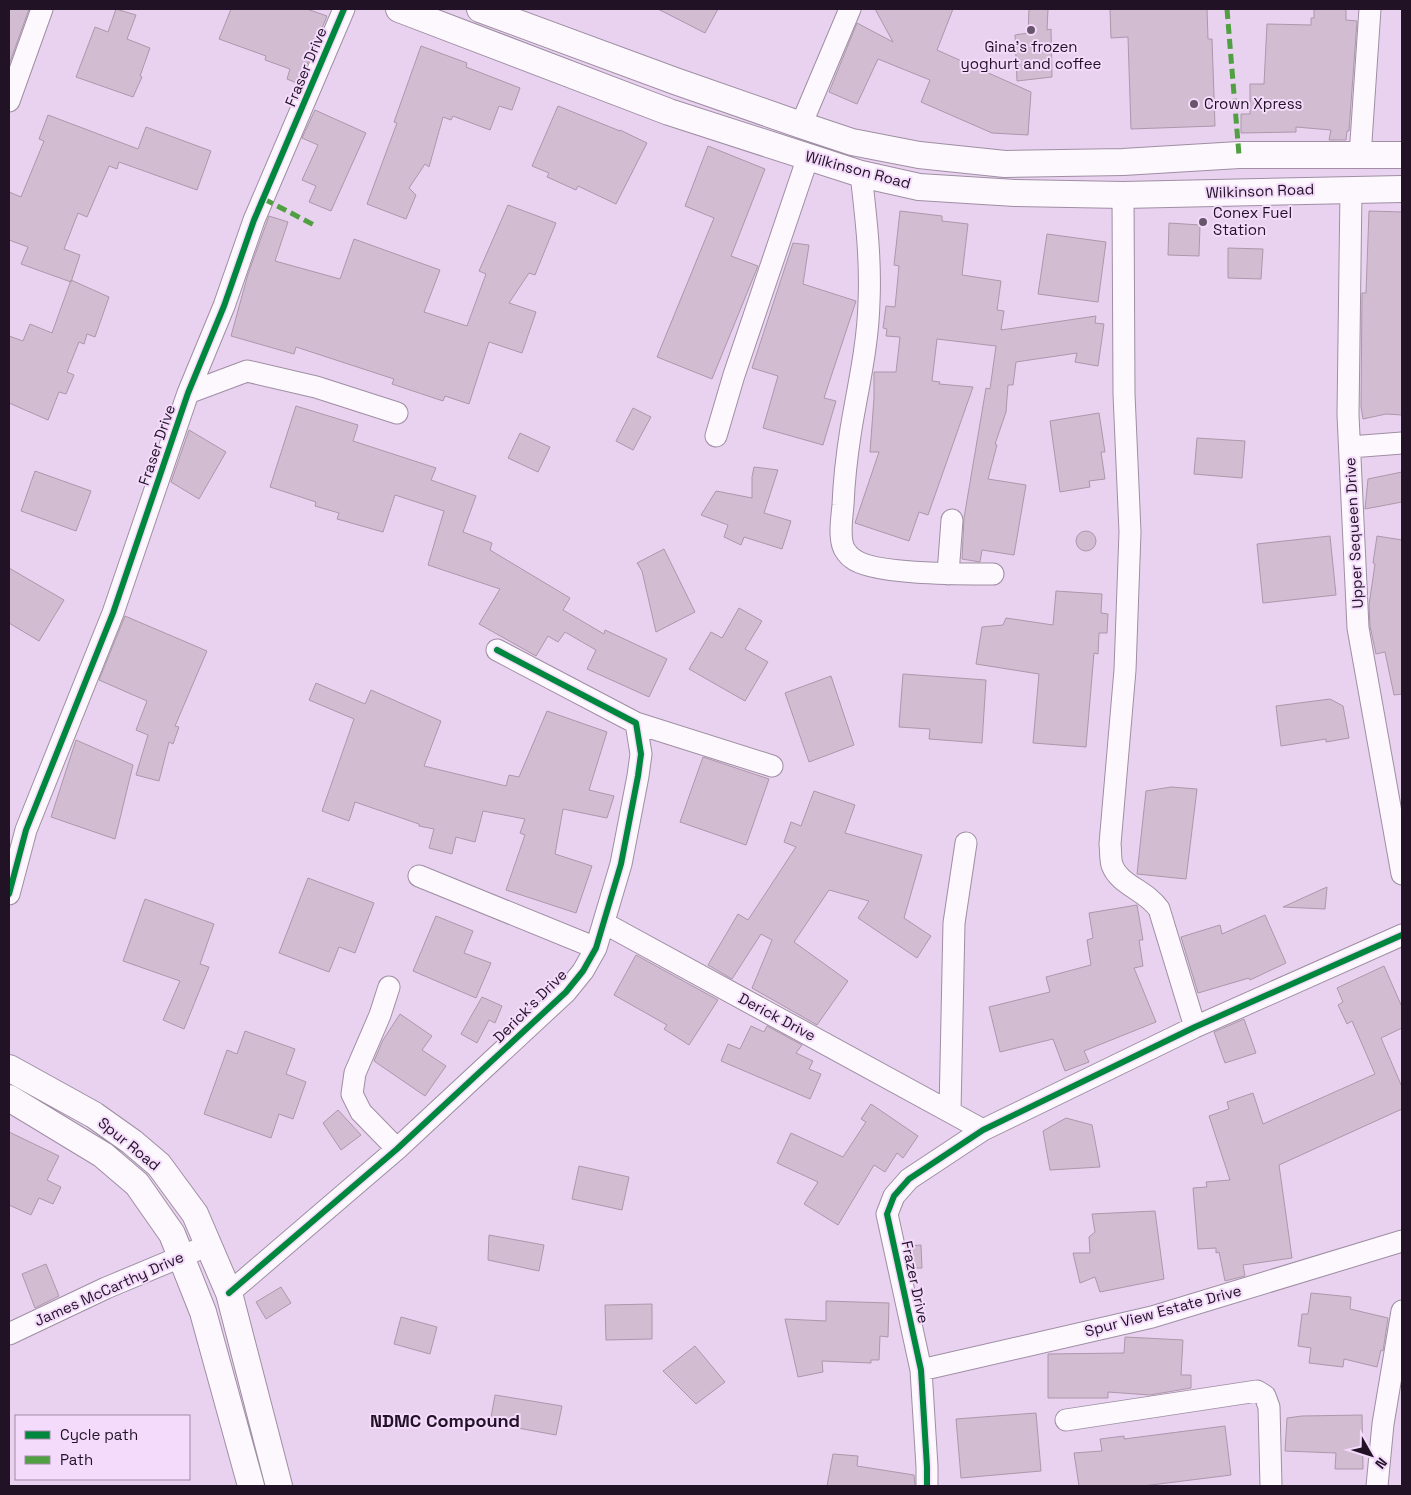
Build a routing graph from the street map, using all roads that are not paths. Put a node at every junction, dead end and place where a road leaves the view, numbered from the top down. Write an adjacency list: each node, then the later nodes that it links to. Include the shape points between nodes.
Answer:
1 (42, 9): 7 (street)
2 (344, 9): 18 (street, Fraser Drive, via 254,220 224,306)
3 (399, 9): 12 (main road, Wilkinson Road, via 669,112)
4 (480, 9): 8 (main road, Wilkinson Road)
5 (850, 9): 8 (street)
6 (1370, 9): 11 (street)
7 (9, 101)
8 (801, 125): 10 (main road, Wilkinson Road, via 852,142 919,155 1005,164)
9 (1402, 155): 11 (main road, Wilkinson Road)
10 (1222, 156): 11 (main road, Wilkinson Road); 16 (main road)
11 (1360, 156)
12 (808, 157): 13 (main road, Wilkinson Road); 20 (street)
13 (862, 174): 17 (main road, Wilkinson Road, via 919,187); 24 (street, via 870,264 869,304 844,481 843,547 851,558 864,565)
14 (1351, 189): 15 (main road, Wilkinson Road); 16 (main road, Wilkinson Road); 22 (street, Upper Sequeen Drive)
15 (1402, 189)
16 (1224, 192): 17 (main road, Wilkinson Road)
17 (1122, 195): 37 (street, via 1124,394 1130,532 1125,670 1110,844 1112,864 1118,876 1153,900 1159,909)
18 (188, 393): 19 (street, via 247,372 316,387); 32 (street, Fraser Drive, via 112,613 26,830)
19 (397, 412)
20 (716, 436)
21 (1402, 443): 22 (street)
22 (1350, 447): 30 (street, Upper Sequeen Drive, via 1358,628)
23 (952, 520): 24 (street)
24 (948, 574): 25 (street)
25 (993, 574)
26 (497, 650): 27 (street)
27 (636, 723): 28 (street); 33 (street, Derick's Drive, via 641,754 638,776 621,864)
28 (772, 766)
29 (966, 843): 40 (street, via 954,923)
30 (1402, 874)
31 (419, 876): 35 (street)
32 (9, 894)
33 (604, 923): 35 (street, Derick's Drive); 40 (street, Derick Drive)
34 (1402, 935): 37 (street, Frazer Drive)
35 (596, 948): 42 (street, Derick's Drive, via 566,992)
36 (389, 987): 42 (street, via 354,1074 352,1094 361,1112)
37 (1195, 1027): 41 (street, Frazer Drive)
38 (9, 1068): 44 (main road, Spur Road, via 94,1115 159,1165 195,1214)
39 (9, 1098): 45 (main road, Spur Road, via 103,1155 137,1184 172,1234)
40 (950, 1111): 41 (street, Derick Drive)
41 (983, 1130): 49 (street, Frazer Drive, via 909,1179 894,1196 887,1214)
42 (397, 1149): 46 (street, Derick's Drive)
43 (1402, 1241): 49 (street, Spur View Estate Drive, via 1152,1317)
44 (210, 1245): 45 (street, James McCarthy Drive); 46 (main road, Spur Road)
45 (181, 1256): 48 (street, James McCarthy Drive); 51 (main road, Spur Road, via 203,1312)
46 (230, 1293): 52 (main road, Spur Road)
47 (1402, 1311): 55 (street, via 1383,1424)
48 (9, 1334)
49 (922, 1370): 53 (street, Frazer Drive)
50 (1066, 1420): 54 (street, via 1257,1391 1265,1396 1269,1407)
51 (251, 1486)
52 (279, 1486)
53 (927, 1486)
54 (1271, 1486)
55 (1377, 1486)

